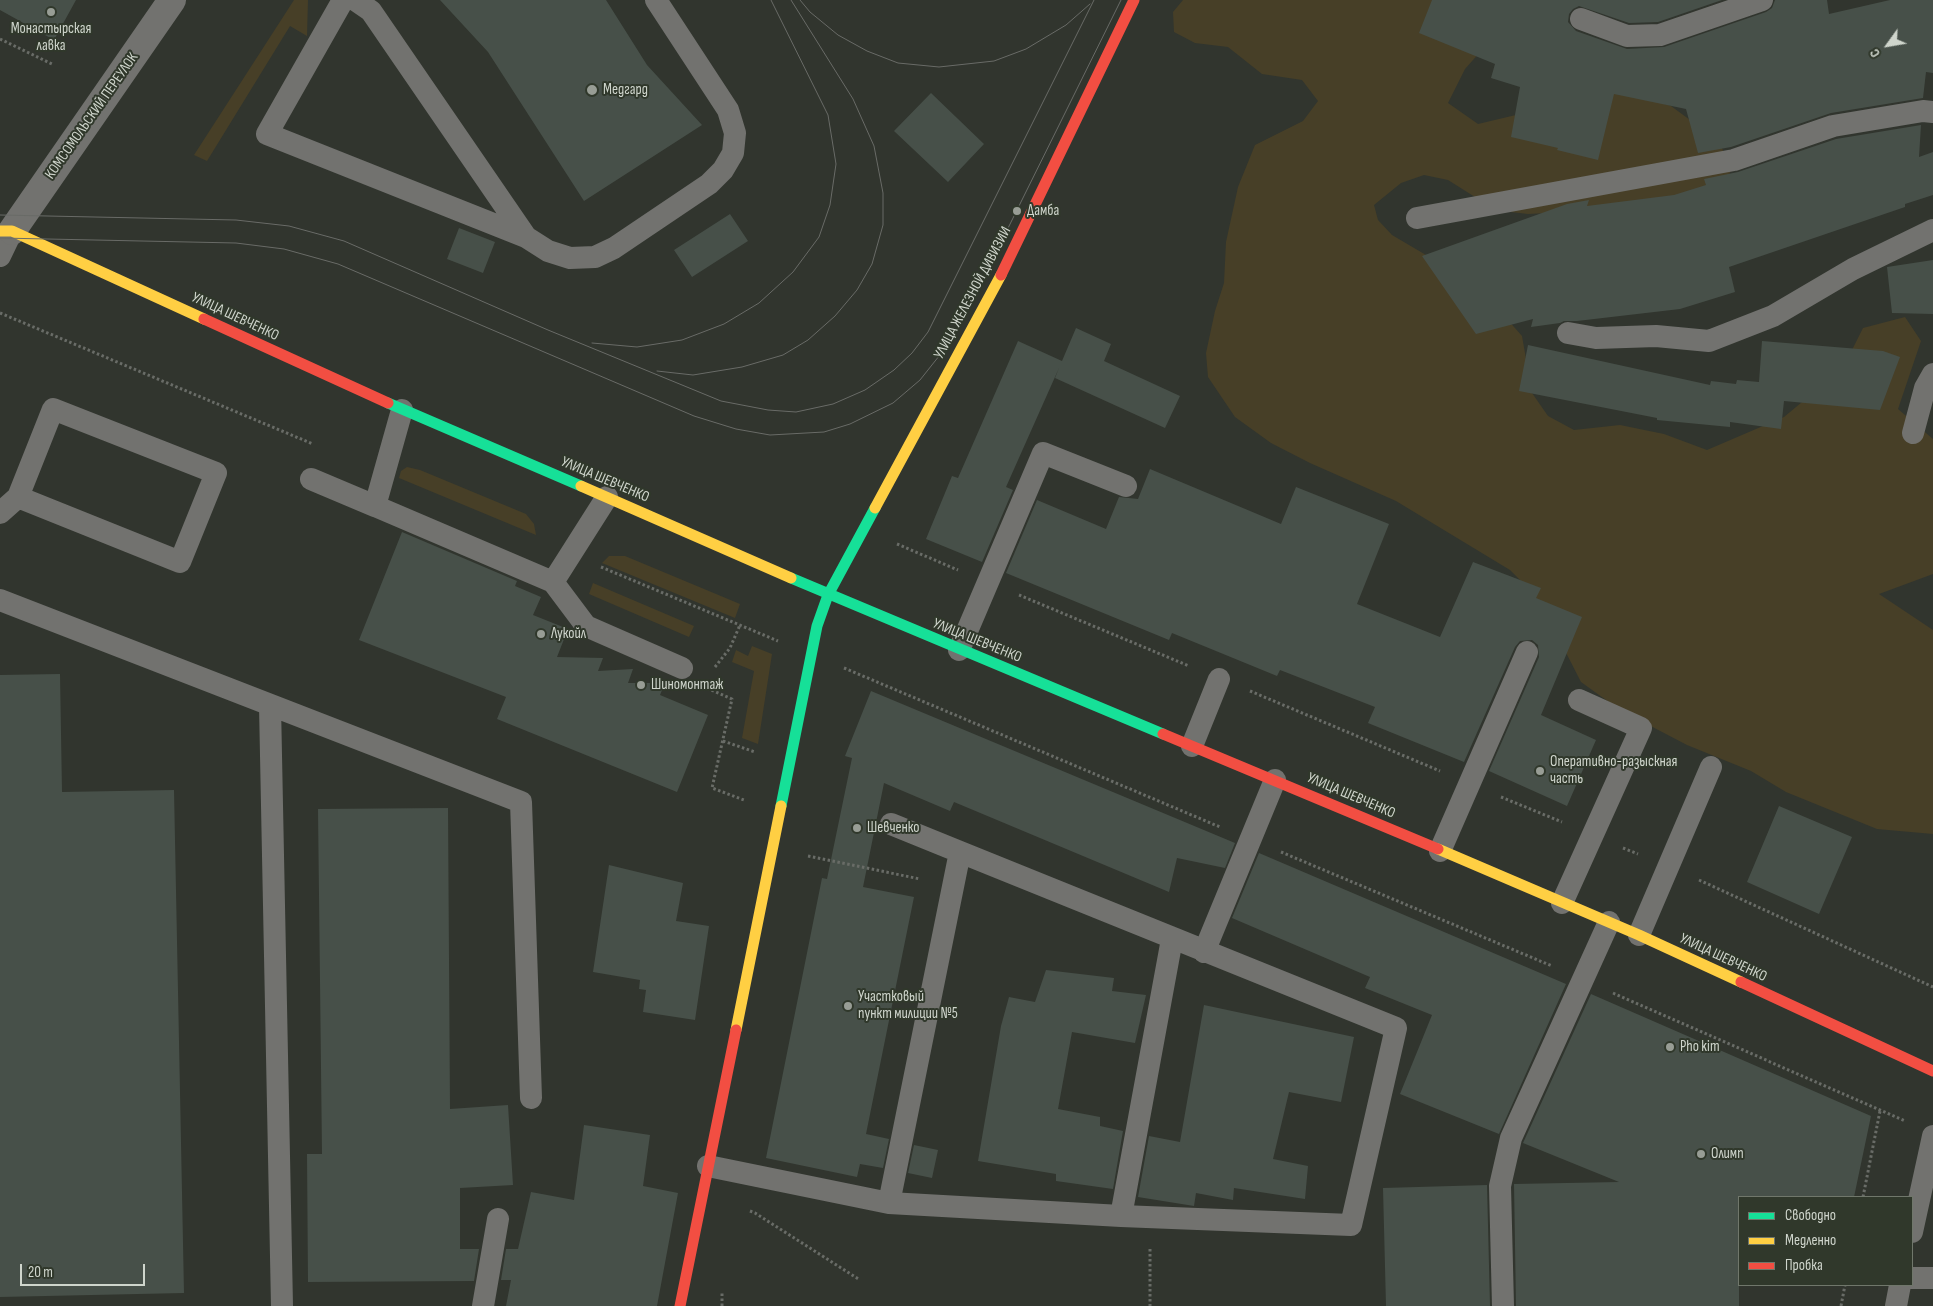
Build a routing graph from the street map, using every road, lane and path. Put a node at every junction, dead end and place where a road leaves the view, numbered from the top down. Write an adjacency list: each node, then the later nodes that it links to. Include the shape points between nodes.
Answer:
1 (172, 0): 13 (street, КОМСОМОЛЬСКИЙ ПЕРЕУЛОК)
2 (344, 0): 14 (lane, via 267,134)
3 (355, 0): 14 (lane, via 371,11)
4 (656, 0): 14 (lane, via 728,110 735,133 733,153 709,184 614,248 595,257 570,258)
5 (1134, 0): 29 (street, УЛИЦА ЖЕЛЕЗНОЙ ДИВИЗИИ, via 1011,256)
6 (1762, 0): 7 (lane, via 1660,34 1627,36)
7 (1581, 19)
8 (0, 39): 9 (path)
9 (54, 65)
10 (1933, 112): 11 (lane, via 1833,126 1734,160)
11 (1417, 218)
12 (1933, 230): 16 (lane, via 1853,269 1773,316 1709,341 1656,336 1596,338)
13 (6, 231): 15 (lane); 18 (street, УЛИЦА ШЕВЧЕНКО)
14 (526, 238)
15 (0, 256)
16 (1568, 333)
17 (1933, 374): 19 (lane, via 1925,388)
18 (402, 410): 23 (street, УЛИЦА ШЕВЧЕНКО); 24 (lane)
19 (1913, 433)
20 (311, 479): 24 (lane)
21 (1126, 486): 28 (lane, via 1043,454)
22 (18, 497): 22 (lane, via 53,409 216,473 180,562); 25 (lane)
23 (607, 497): 27 (lane); 29 (street, УЛИЦА ШЕВЧЕНКО)
24 (375, 506): 27 (lane)
25 (0, 513)
26 (892, 542): 28 (path)
27 (553, 582): 35 (lane, via 586,626)
28 (988, 582): 33 (lane); 37 (path)
29 (828, 595): 33 (street, УЛИЦА ШЕВЧЕНКО); 69 (street, УЛИЦА ЖЕЛЕЗНОЙ ДИВИЗИИ, via 816,626)
30 (0, 600): 40 (lane)
31 (740, 625): 32 (path)
32 (730, 648)
33 (959, 650): 42 (street, УЛИЦА ШЕВЧЕНКО)
34 (1527, 652): 46 (lane)
35 (682, 668)
36 (845, 669): 50 (path)
37 (1219, 679): 42 (lane); 46 (path)
38 (700, 685): 41 (path, via 732,699)
39 (1579, 700): 49 (lane, via 1641,728)
40 (270, 705): 64 (lane, via 521,802); 83 (lane)
41 (723, 741): 43 (path); 47 (path, via 712,788)
42 (1192, 746): 45 (street, УЛИЦА ШЕВЧЕНКО)
43 (761, 754)
44 (1711, 767): 54 (lane)
45 (1274, 780): 50 (lane); 51 (street, УЛИЦА ШЕВЧЕНКО)
46 (1470, 784): 49 (path); 51 (lane)
47 (752, 803)
48 (891, 824): 52 (lane)
49 (1593, 835): 54 (path); 56 (lane)
50 (1250, 839): 60 (lane); 61 (path)
51 (1440, 851): 56 (street, УЛИЦА ШЕВЧЕНКО)
52 (960, 852): 55 (lane); 59 (lane)
53 (808, 856): 55 (path)
54 (1668, 867): 58 (lane); 62 (path)
55 (953, 886): 72 (lane)
56 (1562, 903): 57 (street, УЛИЦА ШЕВЧЕНКО)
57 (1609, 922): 58 (street, УЛИЦА ШЕВЧЕНКО); 61 (lane)
58 (1639, 936): 63 (street, УЛИЦА ШЕВЧЕНКО)
59 (1172, 939): 60 (lane); 74 (lane)
60 (1204, 952): 75 (lane, via 1396,1028 1351,1224)
61 (1583, 980): 65 (path); 87 (lane, via 1511,1138 1500,1186)
62 (1933, 986)
63 (1933, 1071)
64 (530, 1098)
65 (1880, 1110): 66 (path); 71 (path)
66 (1907, 1122)
67 (1933, 1136): 68 (lane)
68 (1930, 1165): 70 (lane)
69 (708, 1166): 72 (lane); 85 (street, УЛИЦА ЖЕЛЕЗНОЙ ДИВИЗИИ)
70 (1927, 1192): 77 (lane)
71 (1863, 1196)
72 (889, 1203): 74 (lane)
73 (746, 1211): 80 (path, via 755,1213)
74 (1121, 1216): 75 (lane)
75 (1150, 1217): 86 (path)
76 (498, 1219): 84 (lane)
77 (1913, 1229)
78 (1913, 1278): 79 (lane)
79 (1933, 1278)
80 (860, 1280)
81 (1845, 1286): 88 (path)
82 (1900, 1286): 89 (lane)
83 (282, 1306)
84 (483, 1306)
85 (680, 1306)
86 (1150, 1306)
87 (1503, 1306)
88 (1841, 1306)
89 (1896, 1306)

